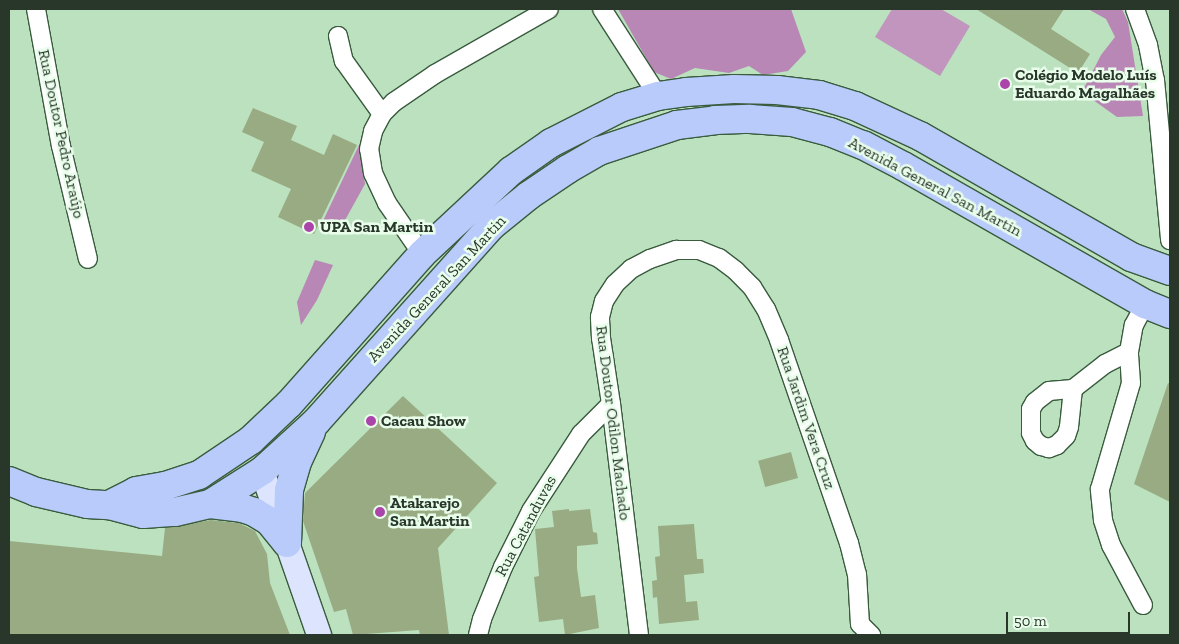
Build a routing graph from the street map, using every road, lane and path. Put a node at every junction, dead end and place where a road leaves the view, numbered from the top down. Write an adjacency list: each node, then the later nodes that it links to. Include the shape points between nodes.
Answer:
1 (36, 9): 11 (street, Rua Doutor Pedro Araújo, via 61,146)
2 (549, 9): 7 (street, via 435,74)
3 (602, 9): 6 (street)
4 (1135, 9): 8 (street, via 1148,44 1155,80)
5 (338, 36): 7 (street, via 344,61)
6 (658, 96): 10 (main road, Avenida General San Martin, via 622,107 551,143 511,171); 12 (main road, Avenida General San Martin, via 734,89 777,90 818,95 855,106 920,136 1131,257)
7 (382, 114): 10 (street, via 370,139 373,173 387,203)
8 (1170, 240)
9 (676, 250): 18 (street, Rua Doutor Odilon Machado, via 631,269 615,284 604,301 600,317 601,338); 26 (street, Rua Jardim Vera Cruz, via 699,250 719,258 752,288 766,310 848,543 857,574)
10 (422, 254): 17 (main road, Avenida General San Martin)
11 (88, 259)
12 (1170, 271)
13 (1145, 304): 14 (main road, Avenida General San Martin); 15 (street, via 1134,325); 19 (main road, Avenida General San Martin, via 864,145 792,122 750,119 677,124 599,151 568,169 491,226)
14 (1170, 314)
15 (1129, 352): 16 (street, via 1105,364); 25 (street, via 1131,383 1104,474 1100,502 1111,545)
16 (1073, 389)
17 (289, 404): 20 (main road); 23 (main road, Avenida General San Martin, via 250,440 199,475 136,491)
18 (611, 404): 28 (street, Rua Catanduvas, via 582,434 530,511 503,567); 29 (street, Rua Doutor Odilon Machado)
19 (316, 422): 20 (main road, Avenida General San Martin); 24 (main road, via 297,462 289,490)
20 (262, 471): 22 (main road, Avenida General San Martin); 24 (main road)
21 (9, 481): 23 (main road, Avenida General San Martin, via 36,492)
22 (210, 504): 23 (main road, Avenida General San Martin, via 175,512 143,514); 24 (main road, via 254,512 269,521)
23 (109, 505)
24 (287, 544): 27 (main road)
25 (1143, 606)
26 (861, 631)
27 (319, 635)
28 (478, 635)
29 (639, 635)

